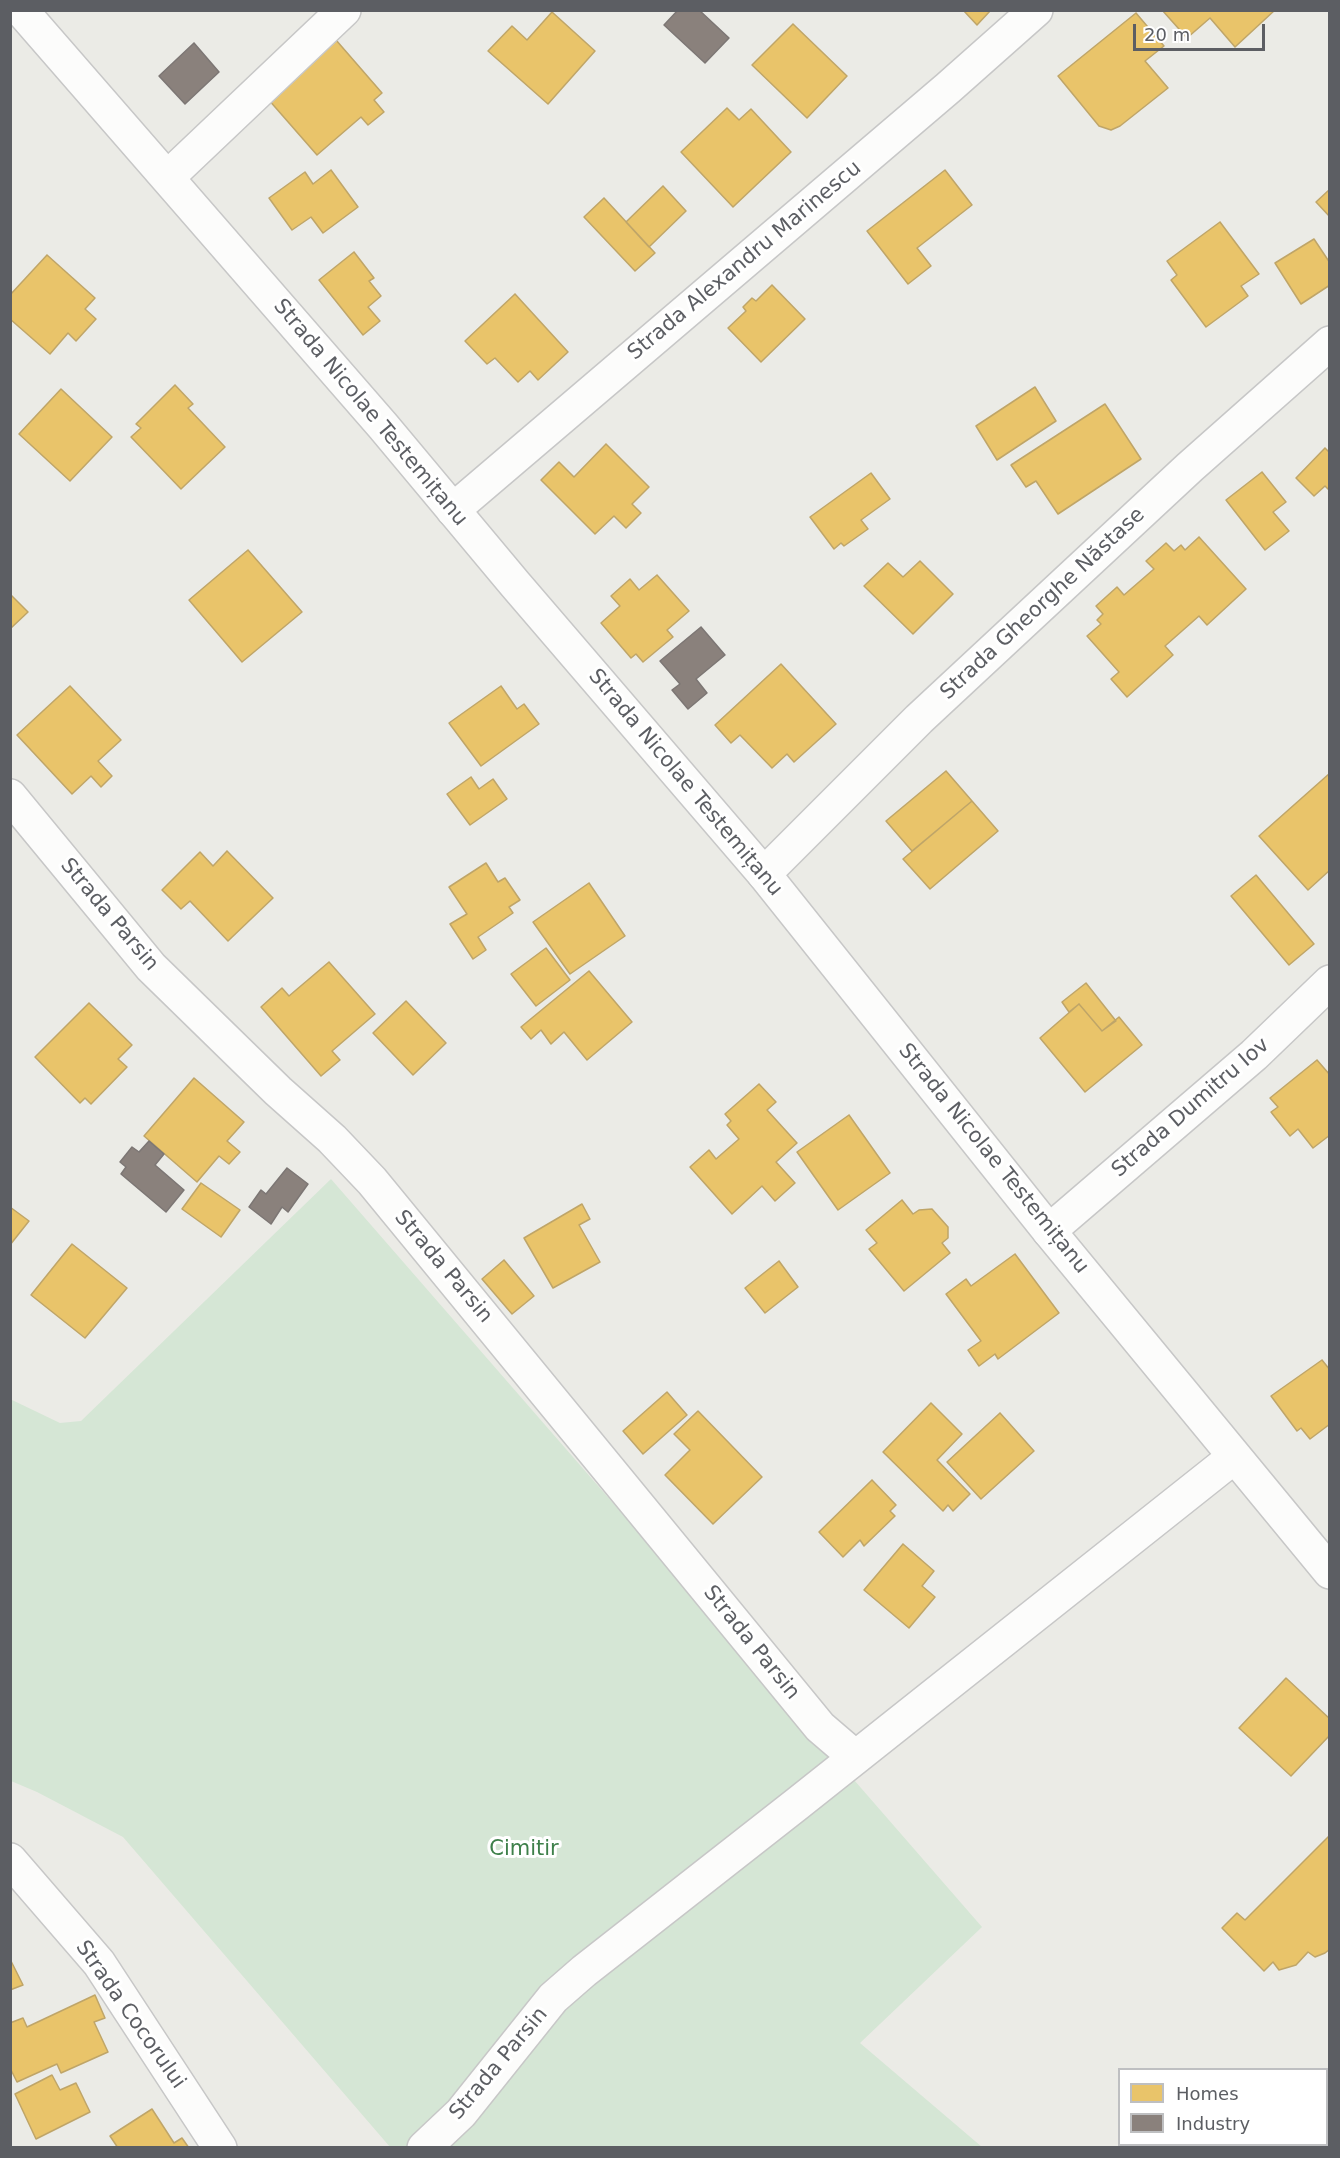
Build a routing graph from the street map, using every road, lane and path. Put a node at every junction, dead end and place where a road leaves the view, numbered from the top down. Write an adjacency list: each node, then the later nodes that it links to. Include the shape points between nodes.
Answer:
1 (21, 10): 4 (street, Strada Nicolae Testemițanu)
2 (344, 10): 4 (street)
3 (1036, 10): 6 (street, Strada Alexandru Marinescu)
4 (168, 177): 6 (street, Strada Nicolae Testemițanu)
5 (1329, 343): 8 (street, Strada Gheorghe Năstase, via 920,719)
6 (453, 510): 8 (street, Strada Nicolae Testemițanu)
7 (10, 796): 13 (street, Strada Parsin, via 151,967 372,1181 820,1727)
8 (764, 874): 10 (street, Strada Nicolae Testemițanu)
9 (1329, 982): 10 (street, Strada Dumitru Iov, via 1254,1054)
10 (1049, 1231): 11 (street, Strada Nicolae Testemițanu)
11 (1234, 1457): 12 (street, Strada Nicolae Testemițanu); 13 (street, Strada Parsin)
12 (1329, 1572)
13 (855, 1757): 16 (street, Strada Parsin, via 553,1998 460,2113)
14 (10, 1860): 15 (street, Strada Cocorului, via 99,1963)
15 (220, 2148)
16 (424, 2148)

